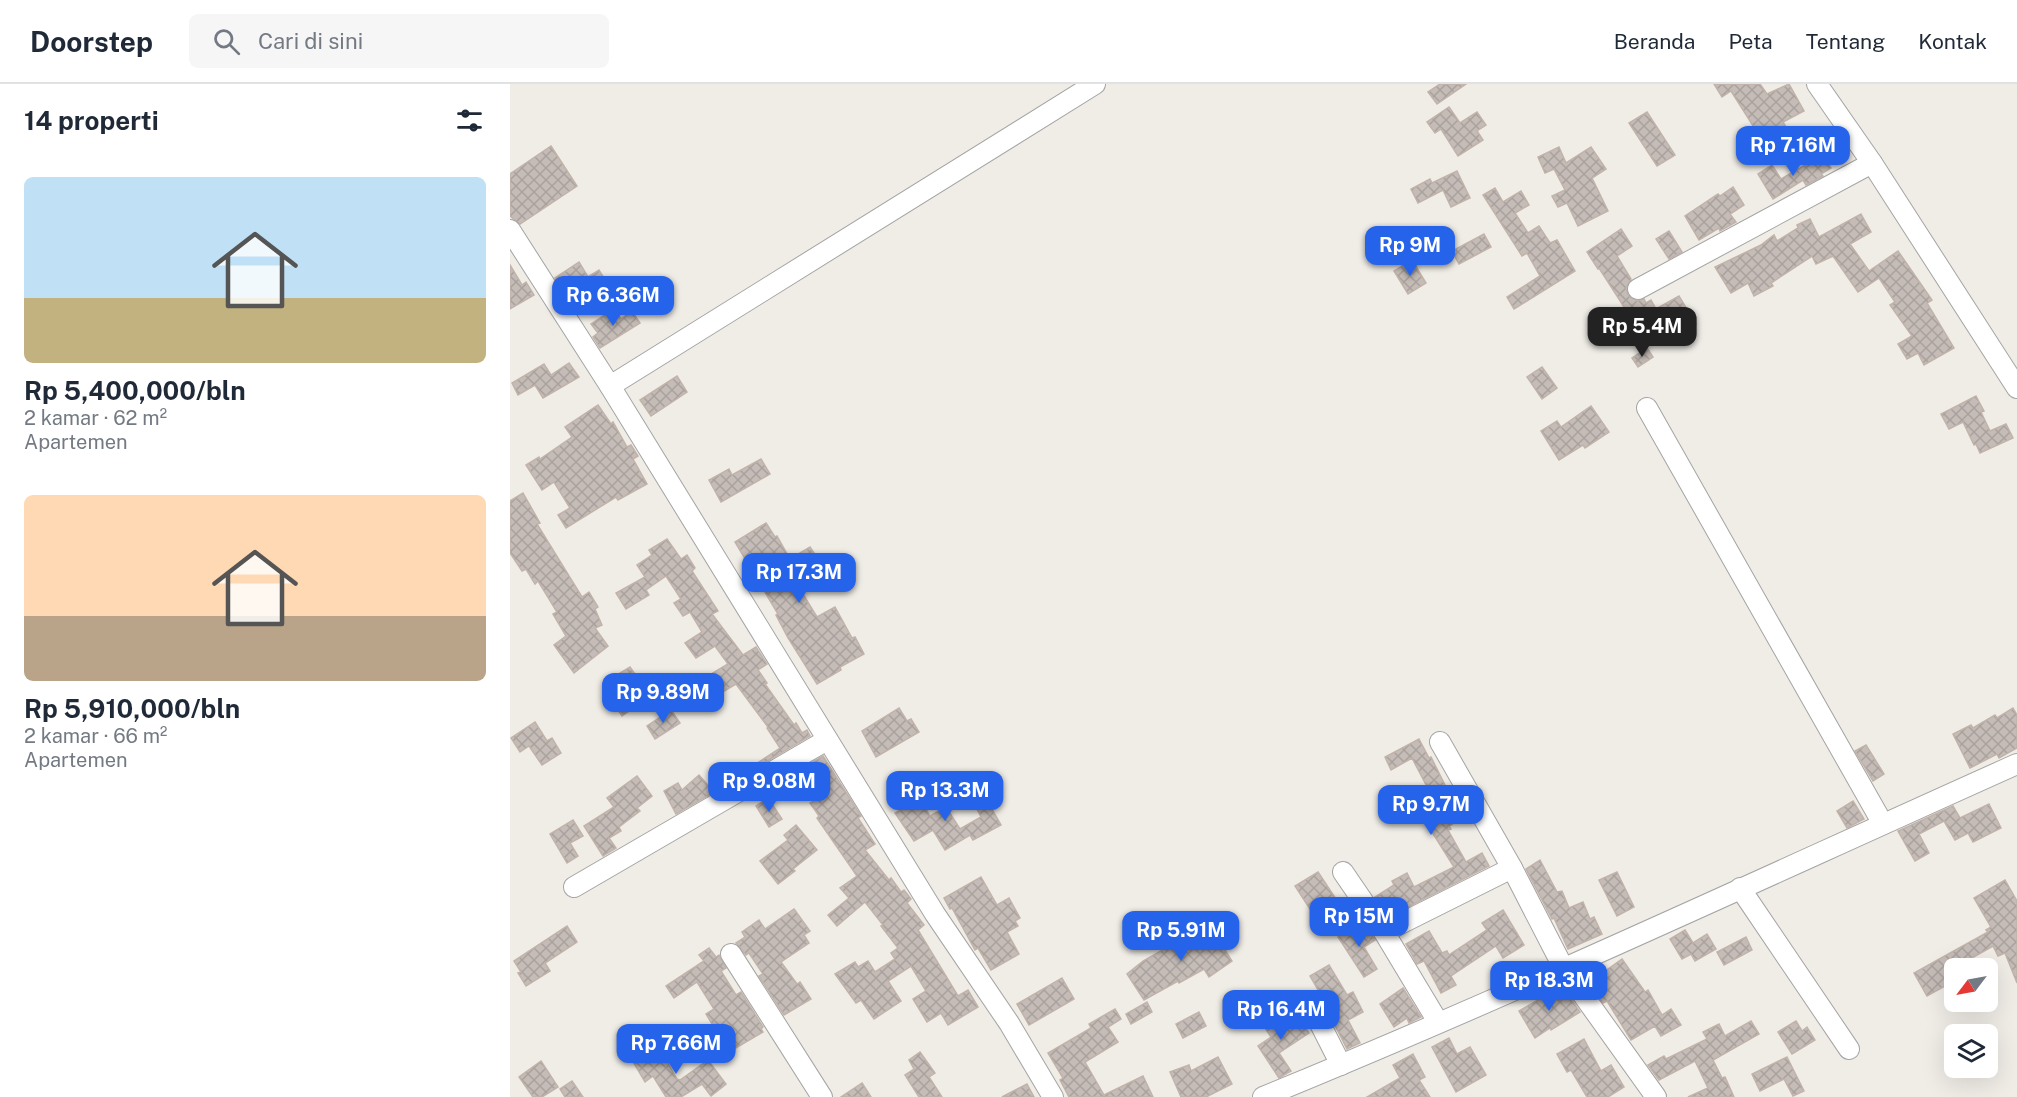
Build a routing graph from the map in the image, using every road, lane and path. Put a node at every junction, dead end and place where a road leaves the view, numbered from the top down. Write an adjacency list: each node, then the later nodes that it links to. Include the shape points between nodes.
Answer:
1 (1095, 84): 6 (street)
2 (1817, 84): 3 (street)
3 (1872, 163): 5 (street); 7 (street)
4 (511, 233): 6 (street)
5 (1638, 289)
6 (610, 386): 9 (street)
7 (2017, 388)
8 (1647, 408): 12 (street)
9 (827, 740): 15 (street); 25 (street)
10 (1440, 742): 13 (street)
11 (2017, 764): 12 (street)
12 (1883, 824): 16 (street)
13 (1512, 868): 17 (street); 19 (street)
14 (1343, 872): 17 (street)
15 (574, 887)
16 (1740, 888): 19 (street); 22 (street)
17 (1384, 932): 21 (street)
18 (731, 954): 24 (street)
19 (1563, 967): 21 (street); 27 (street)
20 (1310, 1004): 23 (street)
21 (1438, 1022): 23 (street)
22 (1849, 1049)
23 (1341, 1065): 26 (street)
24 (822, 1097)
25 (1053, 1097)
26 (1263, 1097)
27 (1656, 1097)

